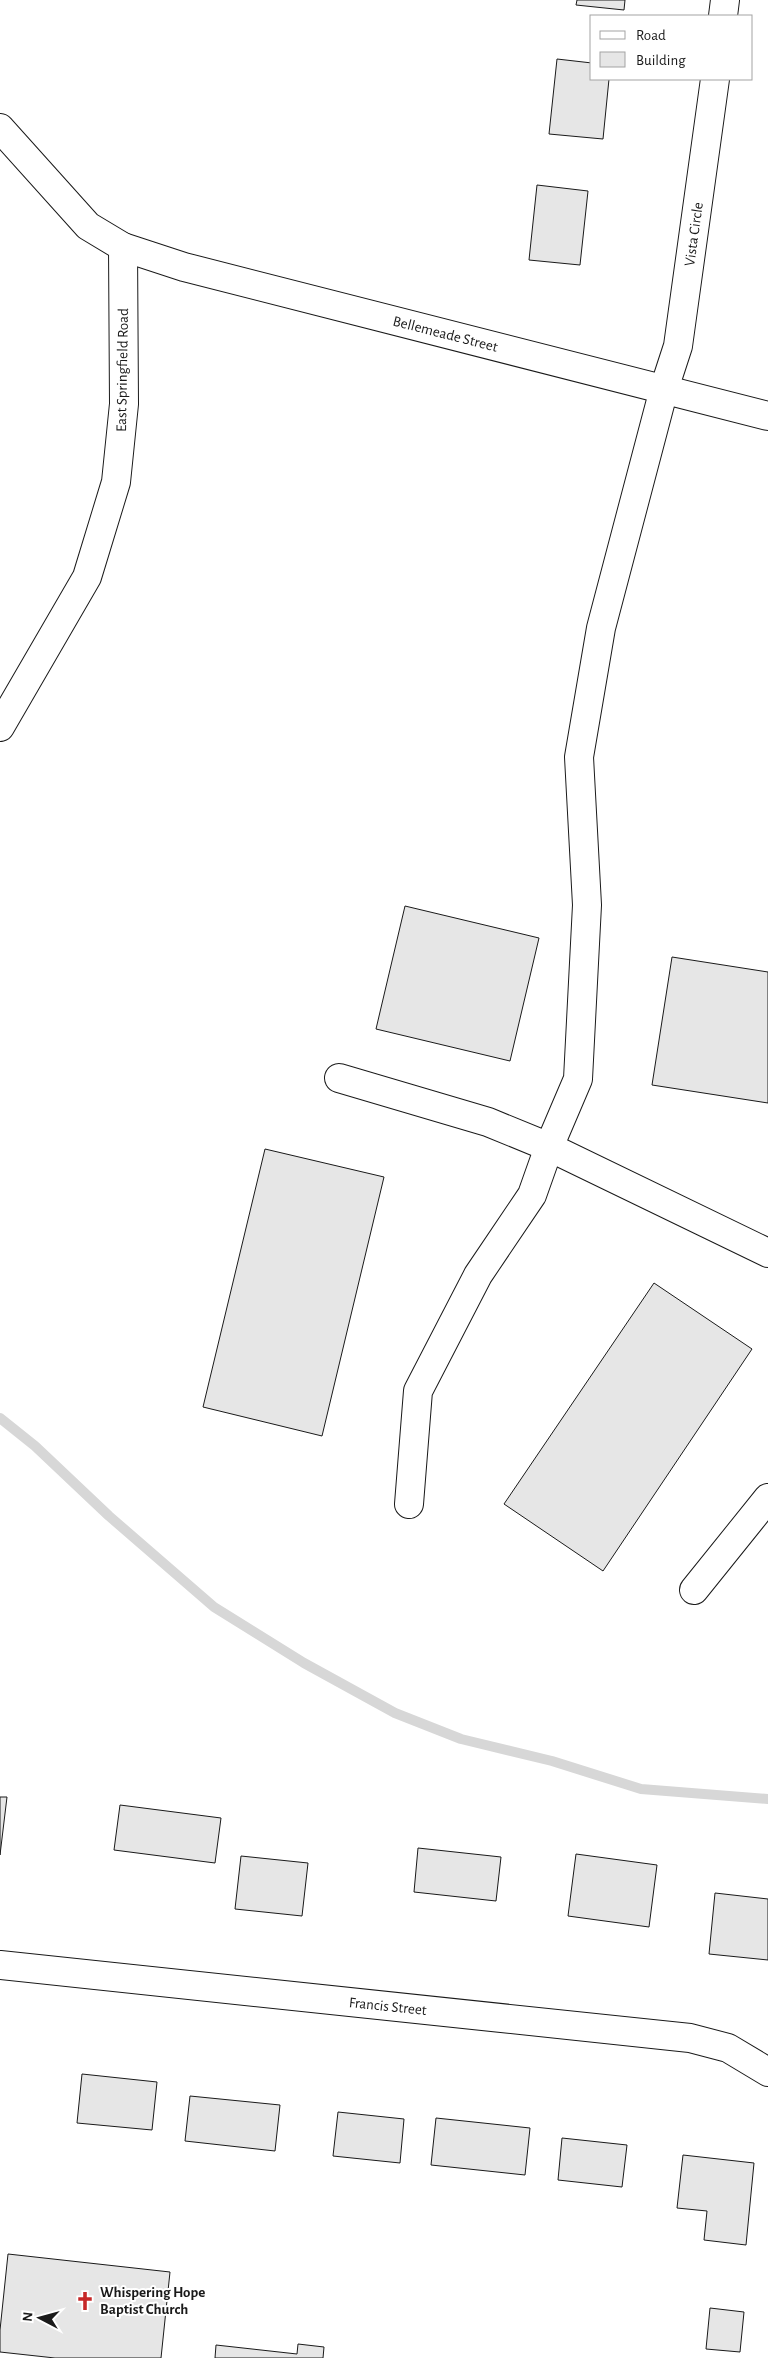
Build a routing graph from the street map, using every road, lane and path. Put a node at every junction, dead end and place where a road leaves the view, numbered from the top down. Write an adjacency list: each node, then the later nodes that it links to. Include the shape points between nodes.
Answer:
1 (725, 0): 2 (street)
2 (723, 15)
3 (715, 80): 6 (street, Vista Circle, via 678,346)
4 (0, 128): 5 (street, via 88,226)
5 (124, 247): 6 (street, Bellemeade Street, via 184,267); 8 (street, East Springfield Road, via 124,404 116,482 87,577)
6 (664, 389): 7 (street, Bellemeade Street); 10 (street, Vista Circle, via 601,628 579,757 587,905 578,1078)
7 (768, 416)
8 (0, 727)
9 (339, 1078): 10 (street, via 488,1122)
10 (549, 1147): 11 (street); 13 (street, Vista Circle, via 532,1195 478,1275 418,1391)
11 (768, 1253)
12 (768, 1498): 14 (street)
13 (409, 1504)
14 (694, 1590)
15 (0, 1965): 16 (street, Francis Street, via 690,2038 728,2048)
16 (768, 2072)

